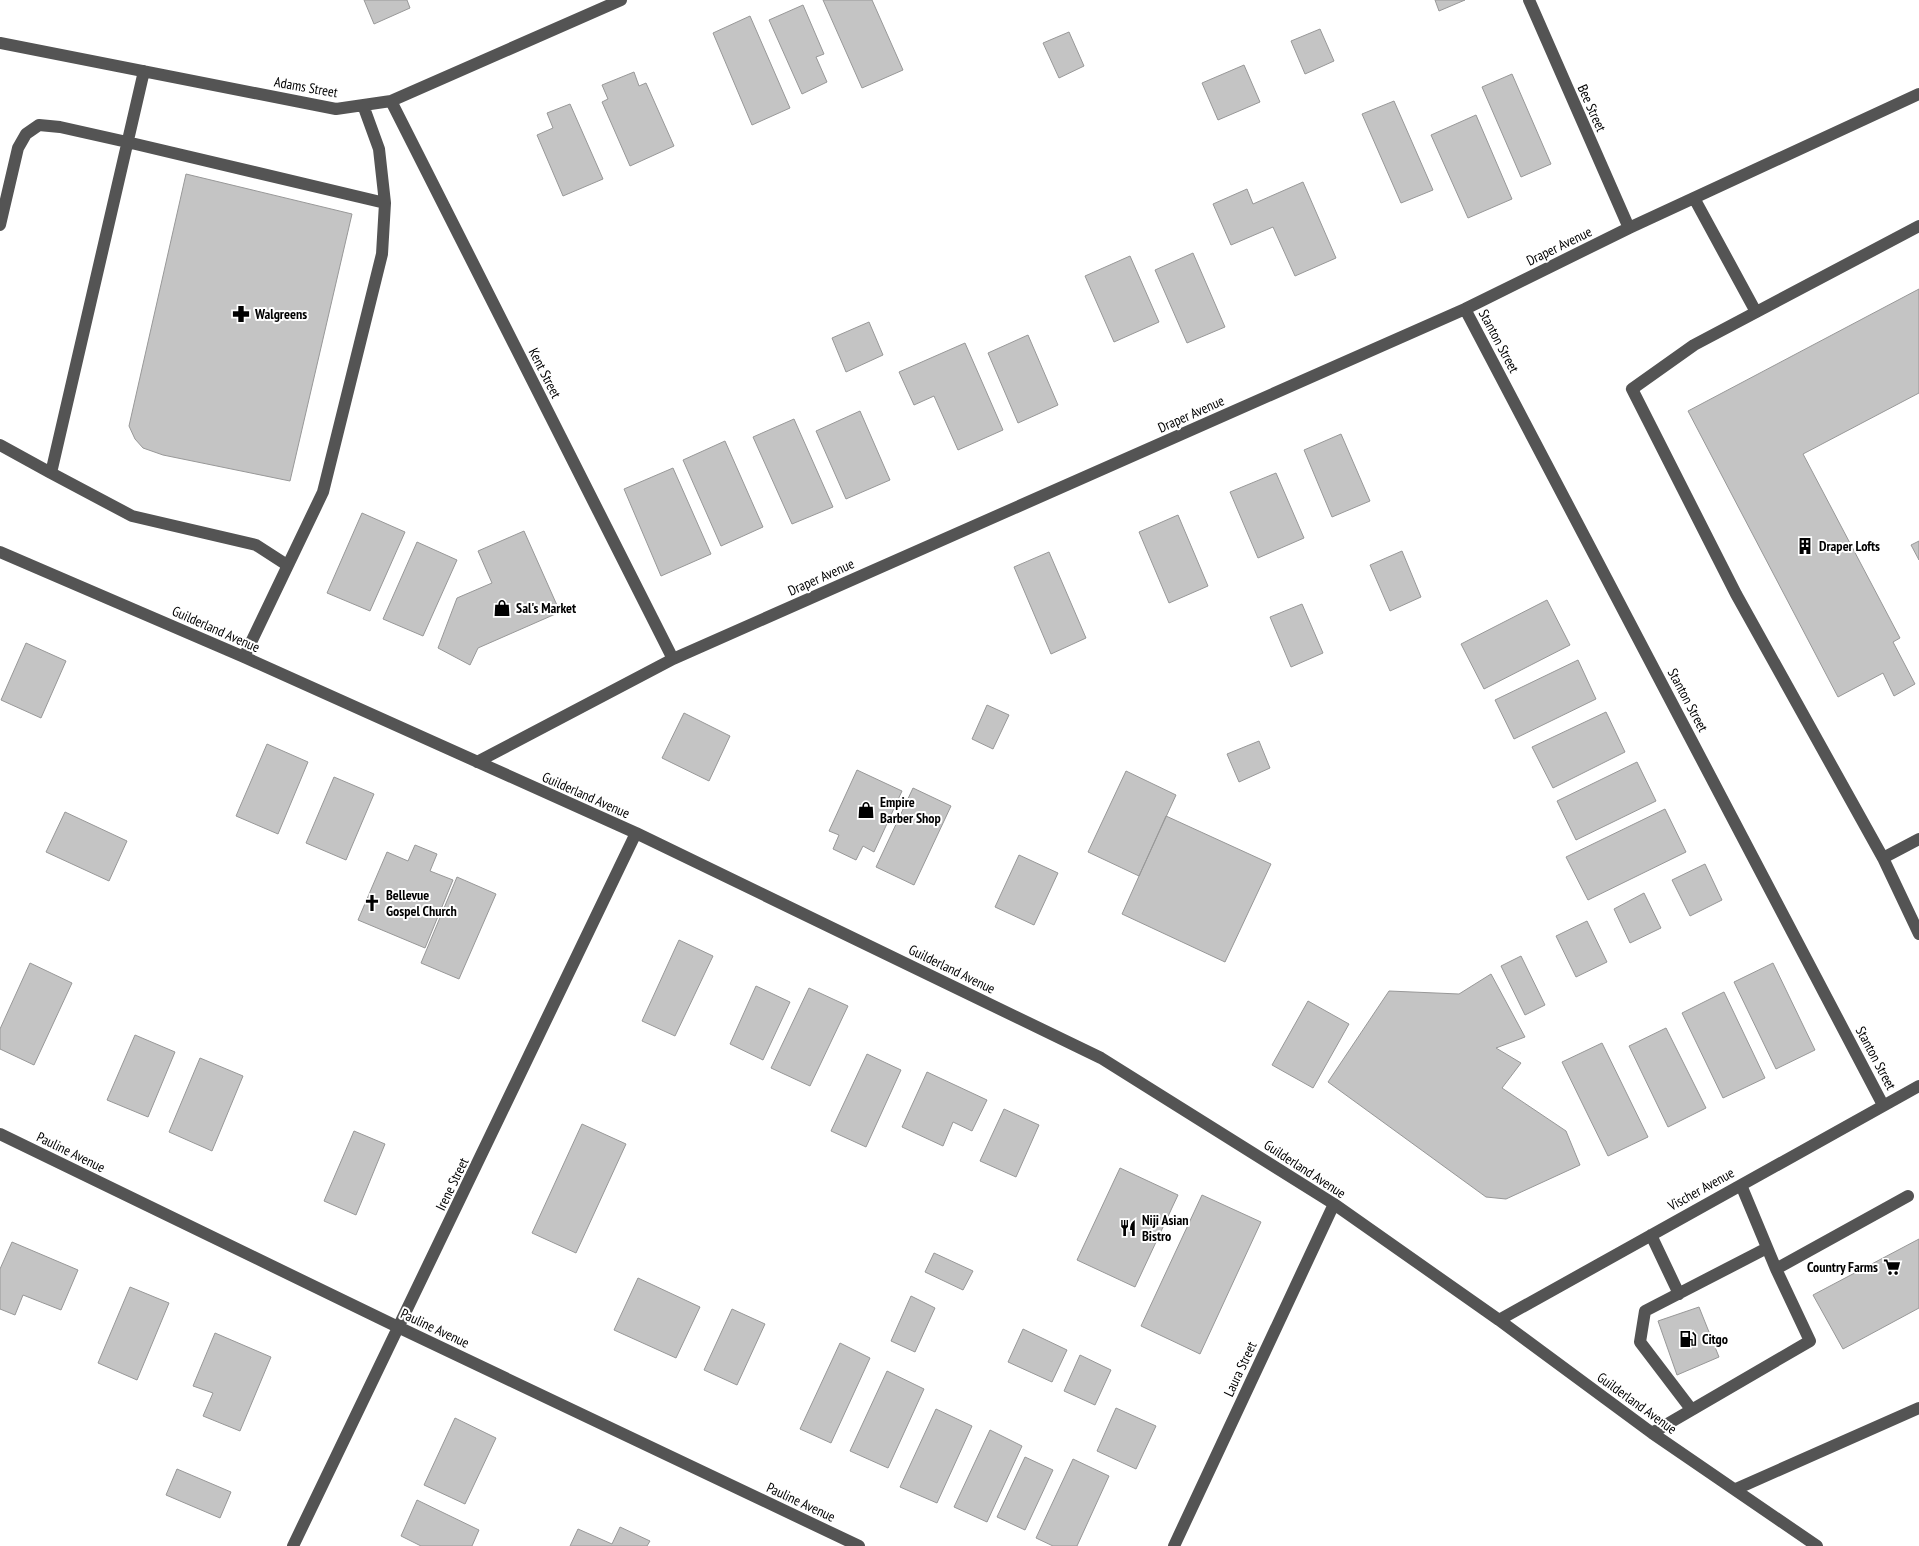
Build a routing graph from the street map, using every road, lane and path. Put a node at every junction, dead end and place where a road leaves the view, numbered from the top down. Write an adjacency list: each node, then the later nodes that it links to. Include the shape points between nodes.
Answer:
1 (621, 0): 6 (street, Adams Street)
2 (1529, 0): 14 (street, Bee Street)
3 (0, 43): 4 (street, Adams Street)
4 (144, 72): 7 (street, Adams Street, via 336,109); 8 (street)
5 (1919, 94): 9 (street, Draper Avenue)
6 (390, 102): 7 (street, Adams Street); 22 (street, Kent Street)
7 (363, 105): 10 (street, via 379,149)
8 (127, 142): 10 (street); 11 (street, via 39,125 26,134 18,148); 18 (street)
9 (1694, 198): 14 (street, Draper Avenue); 16 (street)
10 (385, 203): 20 (street, via 382,254 323,492)
11 (2, 205): 12 (street)
12 (0, 225)
13 (1919, 226): 16 (street)
14 (1629, 228): 15 (street, Draper Avenue)
15 (1465, 309): 22 (street, Draper Avenue); 29 (street, Stanton Street)
16 (1756, 312): 26 (street, via 1694,345 1632,389 1736,594)
17 (0, 445): 18 (street)
18 (51, 473): 20 (street, via 132,516 256,545)
19 (0, 552): 21 (street, Guilderland Avenue)
20 (287, 565): 21 (street)
21 (244, 657): 23 (street, Guilderland Avenue)
22 (673, 659): 23 (street, Draper Avenue)
23 (477, 762): 24 (street, Guilderland Avenue)
24 (636, 833): 33 (street, Guilderland Avenue, via 1101,1058); 39 (street, Irene Street)
25 (1919, 839): 26 (street)
26 (1883, 858): 27 (street)
27 (1919, 934)
28 (1919, 1086): 29 (street, Vischer Avenue)
29 (1883, 1105): 31 (street, Vischer Avenue)
30 (0, 1134): 39 (street, Pauline Avenue)
31 (1740, 1185): 34 (street, Vischer Avenue); 35 (street)
32 (1908, 1196): 36 (street)
33 (1334, 1204): 38 (street, Guilderland Avenue); 46 (street, Laura Street)
34 (1651, 1235): 37 (street); 38 (street, Vischer Avenue)
35 (1767, 1248): 36 (street); 37 (street)
36 (1776, 1269): 41 (street, via 1810,1341)
37 (1679, 1294): 41 (street, via 1645,1311 1640,1342)
38 (1498, 1320): 42 (street, Guilderland Avenue)
39 (400, 1328): 44 (street, Irene Street); 45 (street, Pauline Avenue)
40 (1919, 1408): 43 (street)
41 (1691, 1409): 42 (street)
42 (1652, 1433): 43 (street, Guilderland Avenue)
43 (1736, 1489): 47 (street, Guilderland Avenue)
44 (293, 1546)
45 (859, 1546)
46 (1174, 1546)
47 (1817, 1546)

